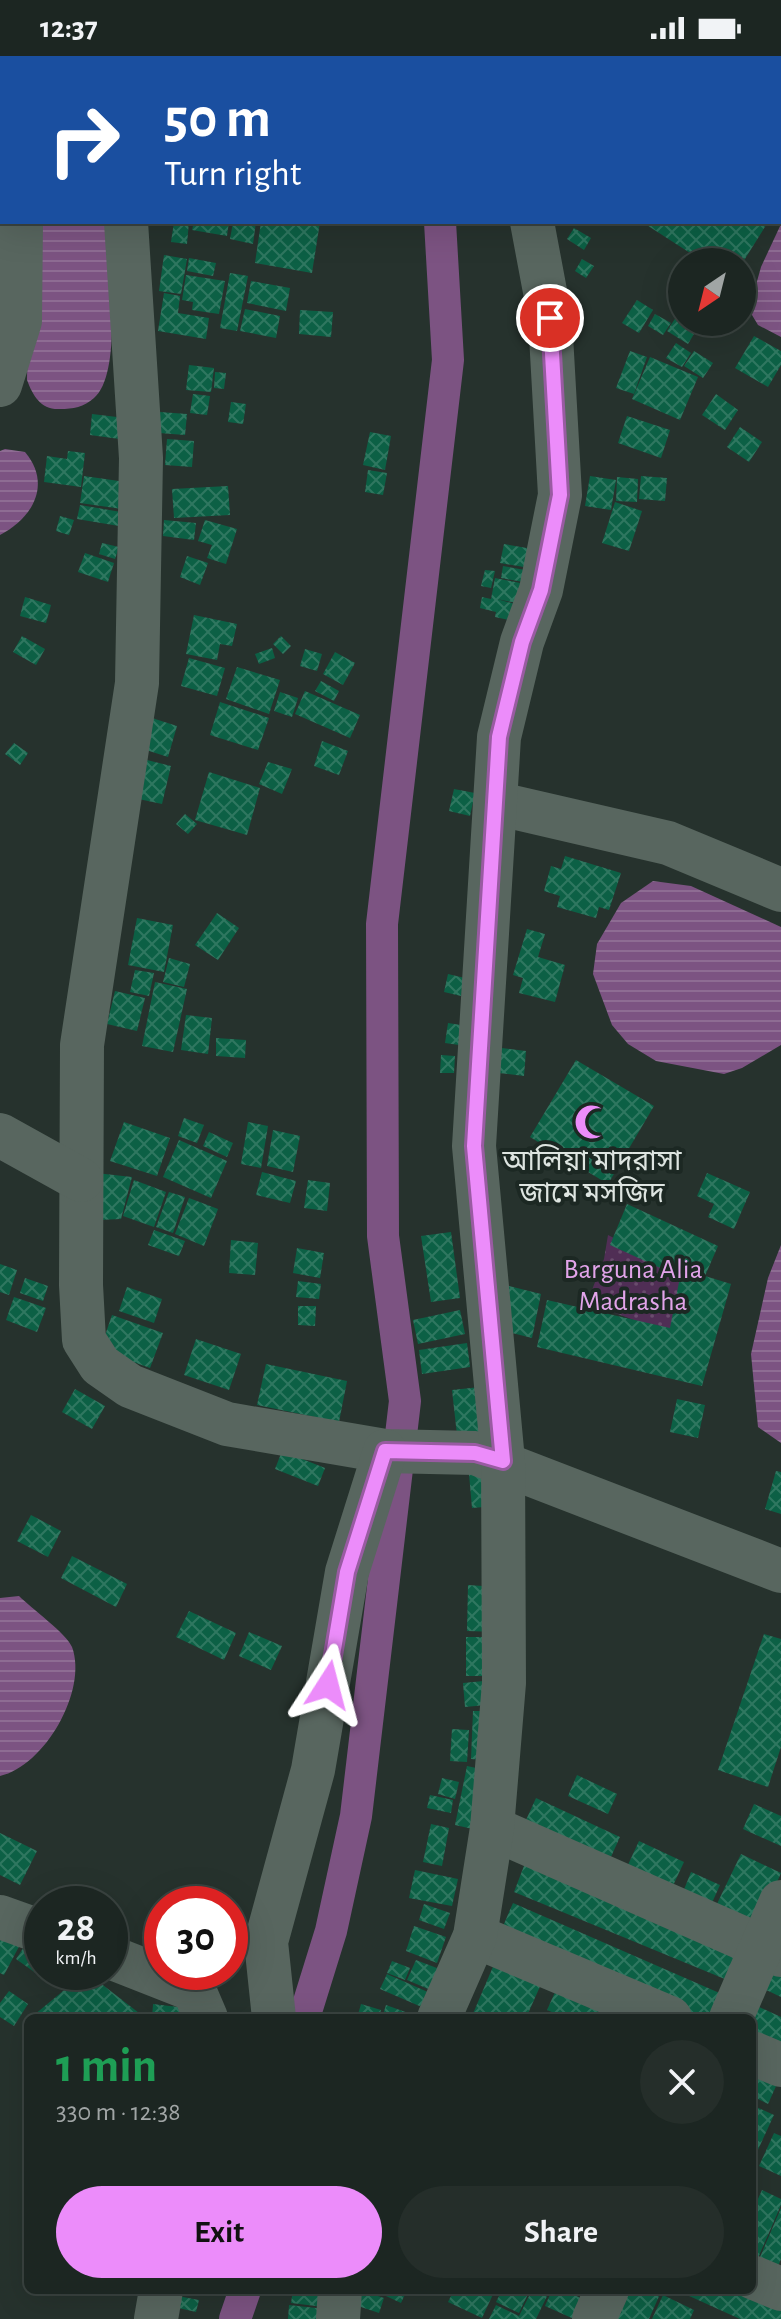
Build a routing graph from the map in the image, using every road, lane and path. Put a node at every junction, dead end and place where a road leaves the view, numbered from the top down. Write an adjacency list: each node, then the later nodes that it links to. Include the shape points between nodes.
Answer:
1 (21, 224): 4 (street)
2 (126, 224): 8 (street, via 141,458 137,683 82,1045)
3 (532, 224): 5 (street, via 550,318 560,495 541,590 499,737)
4 (7, 340)
5 (495, 803): 6 (street, via 668,843); 10 (street, via 474,1146)
6 (781, 890)
7 (0, 1135): 8 (street)
8 (81, 1180): 9 (street, via 84,1340 100,1365 130,1386 227,1424)
9 (385, 1451): 10 (street); 20 (street, via 347,1572 313,1770 266,1942)
10 (489, 1457): 11 (street); 12 (street, via 504,1683)
11 (781, 1571)
12 (492, 1828): 16 (street); 17 (street)
13 (781, 1902): 17 (street)
14 (0, 1917): 15 (street)
15 (24, 1926)
16 (475, 1936): 21 (street); 22 (street)
17 (771, 1951): 23 (street)
18 (128, 1964): 19 (street, via 194,1990)
19 (205, 2014)
20 (274, 2014)
21 (441, 2014)
22 (660, 2014)
23 (733, 2014)
24 (756, 2055): 25 (street)
25 (781, 2065)
26 (756, 2279): 27 (street)
27 (781, 2289)
28 (160, 2294): 31 (street)
29 (340, 2294): 32 (street)
30 (605, 2294): 33 (street)
31 (156, 2319)
32 (338, 2319)
33 (594, 2319)

